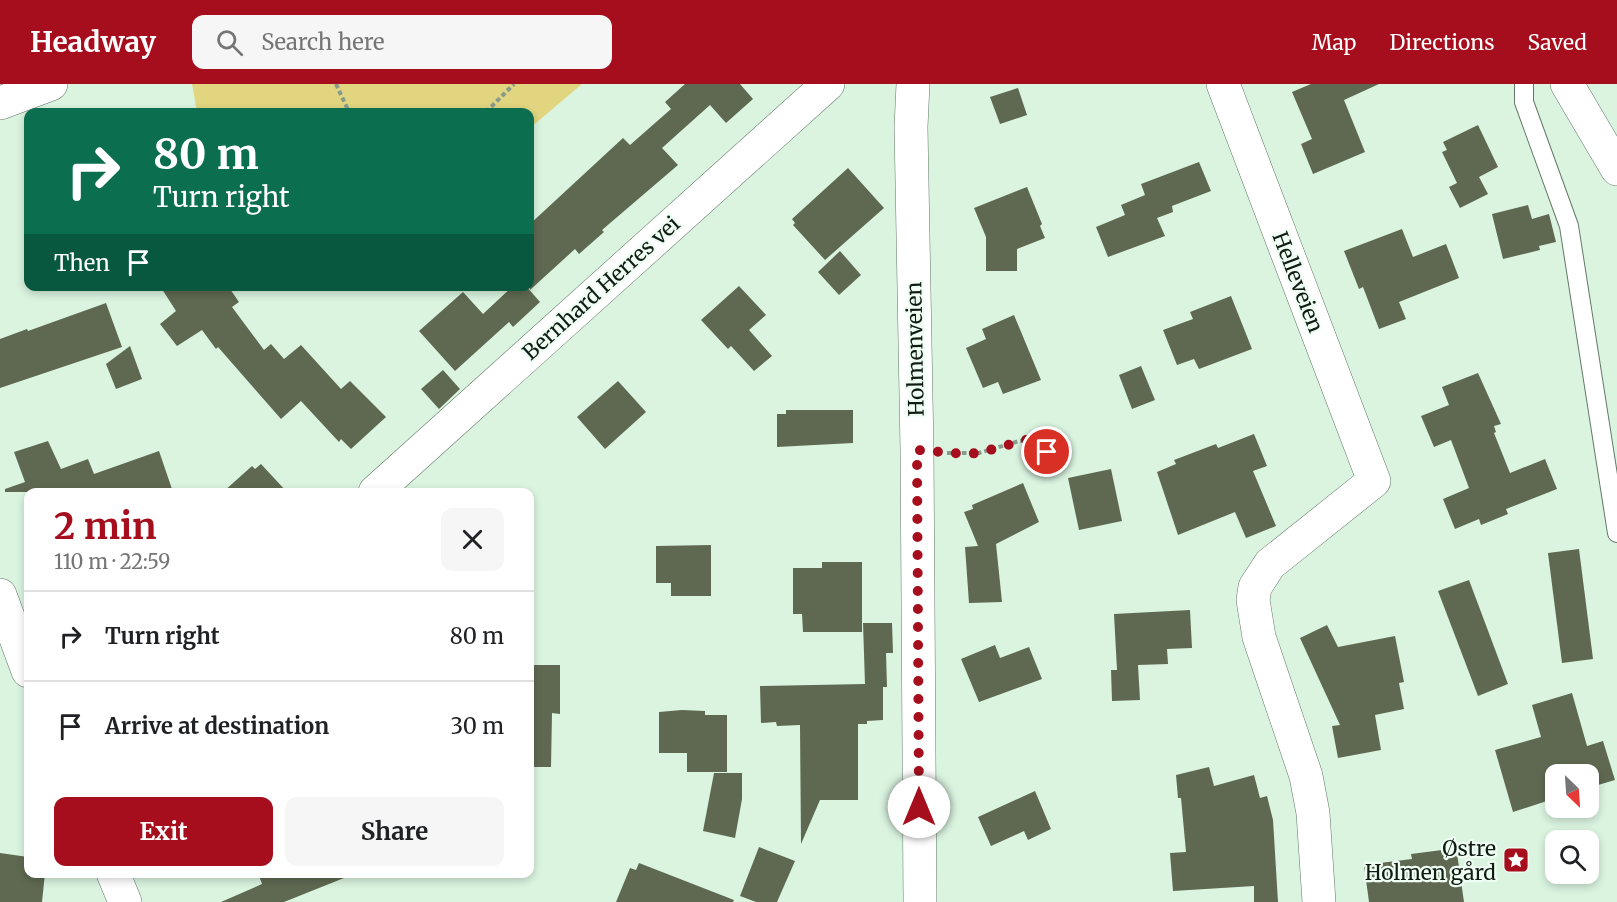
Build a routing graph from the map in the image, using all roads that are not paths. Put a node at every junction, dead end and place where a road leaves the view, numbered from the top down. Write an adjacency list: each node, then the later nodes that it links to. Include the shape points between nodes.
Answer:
1 (51, 84): 7 (street)
2 (828, 84): 9 (street, Bernhard Herres vei)
3 (913, 84): 15 (street, Holmenveien)
4 (1223, 84): 16 (street, Helleveien, via 1374,481 1270,564 1255,587 1253,600 1259,637 1306,776 1313,813)
5 (1524, 84): 10 (lane, via 1524,102 1569,226)
6 (1567, 84): 8 (street)
7 (0, 103)
8 (1617, 169)
9 (379, 488)
10 (1617, 533)
11 (0, 595): 12 (street)
12 (24, 660)
13 (115, 878): 14 (street)
14 (125, 902)
15 (920, 902)
16 (1319, 902)

